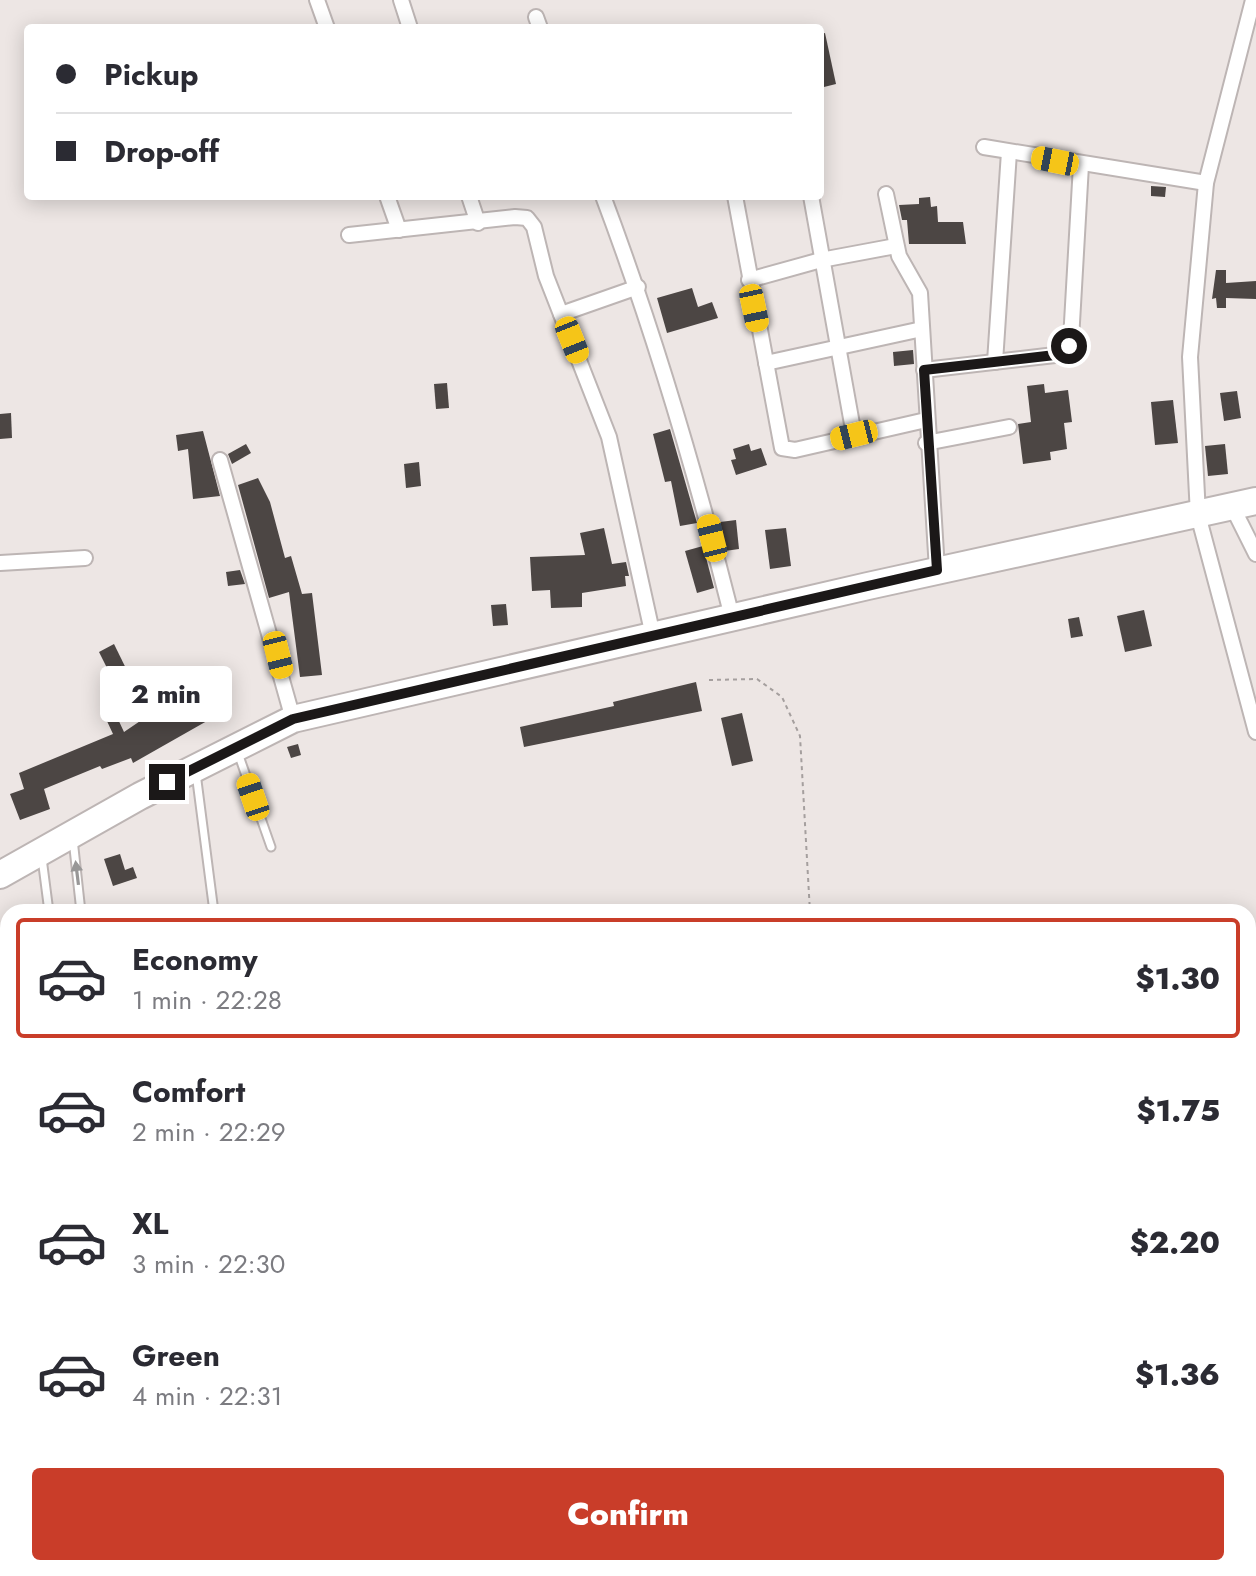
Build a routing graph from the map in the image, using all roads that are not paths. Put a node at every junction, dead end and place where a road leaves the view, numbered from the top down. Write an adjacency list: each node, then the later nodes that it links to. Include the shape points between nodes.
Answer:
1 (317, 0): 4 (street)
2 (401, 0): 5 (street)
3 (1253, 0): 9 (street)
4 (326, 24)
5 (409, 24)
6 (984, 147): 7 (street)
7 (1009, 152): 8 (street); 26 (street)
8 (1081, 165): 9 (street); 26 (street, via 1069,346 1062,354)
9 (1206, 183): 35 (street, via 1190,357)
10 (886, 194): 19 (street)
11 (388, 200): 17 (street)
12 (470, 200): 16 (street)
13 (605, 200): 22 (street)
14 (736, 200): 21 (street)
15 (812, 200): 20 (street)
16 (478, 223): 17 (street); 23 (street, via 527,218)
17 (399, 230): 18 (street)
18 (349, 235)
19 (896, 246): 20 (street); 24 (street, via 918,287)
20 (821, 260): 21 (street); 25 (street)
21 (749, 280): 27 (street)
22 (638, 287): 23 (street); 40 (street, via 693,459)
23 (561, 314): 41 (street, via 609,437)
24 (922, 329): 25 (street); 28 (street)
25 (840, 348): 27 (street); 31 (street)
26 (995, 362): 28 (street)
27 (766, 363): 31 (street, via 782,448 795,450)
28 (924, 370): 29 (street)
29 (926, 420): 31 (street); 32 (street)
30 (1009, 427): 32 (street)
31 (854, 435)
32 (926, 443): 39 (street)
33 (220, 460): 42 (street)
34 (1244, 504): 35 (highway); 36 (street)
35 (1198, 515): 39 (highway); 43 (street)
36 (1256, 554)
37 (85, 558): 38 (street)
38 (0, 563)
39 (937, 570): 40 (highway)
40 (732, 617): 41 (highway)
41 (653, 636): 42 (highway)
42 (293, 719): 44 (highway)
43 (1256, 732)
44 (236, 748): 45 (highway); 47 (lane)
45 (195, 767): 46 (highway); 52 (lane)
46 (72, 835): 48 (highway); 51 (lane, one-way to 46)
47 (271, 847)
48 (42, 852): 49 (highway); 50 (lane)
49 (0, 875)
50 (48, 904)
51 (80, 904)
52 (213, 904)

